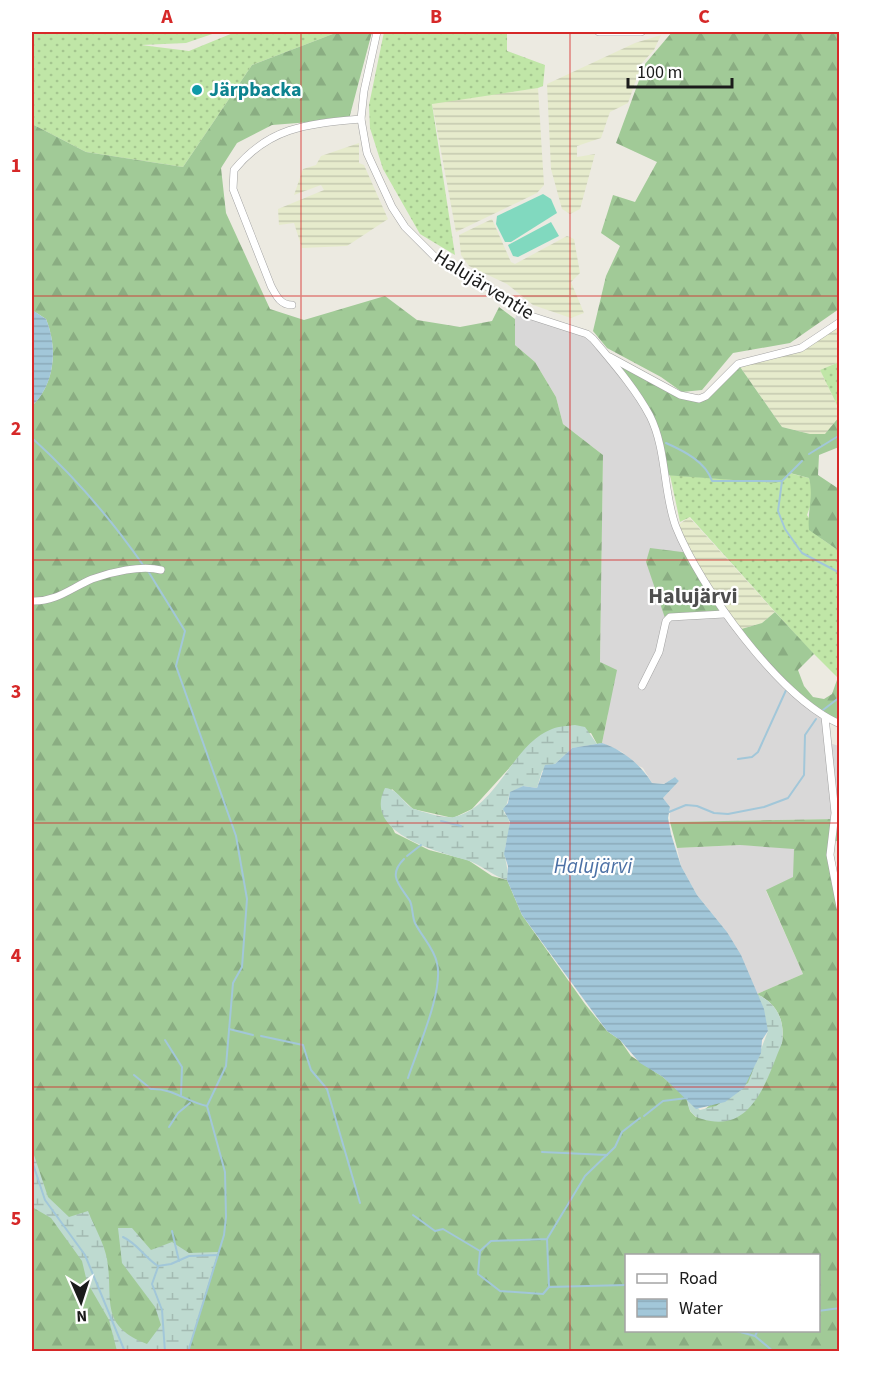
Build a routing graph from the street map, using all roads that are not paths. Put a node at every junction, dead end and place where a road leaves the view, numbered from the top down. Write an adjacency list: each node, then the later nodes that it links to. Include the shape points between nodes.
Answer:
1 (377, 32): 4 (street, Halujärventie)
2 (599, 32): 3 (street)
3 (641, 32)
4 (361, 119): 5 (street, via 294,127 254,148 234,170 233,189 271,286 277,297); 7 (street, Halujärventie, via 367,153 378,179 405,227 419,243 435,258 486,285 528,315 587,334)
5 (292, 305)
6 (840, 322): 7 (street, via 801,348 738,364 699,399 680,395)
7 (607, 355): 10 (street, Halujärventie, via 651,418 676,527)
8 (160, 570): 9 (street, via 120,572 93,579 59,597)
9 (32, 601)
10 (724, 614): 11 (street, via 670,617); 12 (street, Halujärventie, via 780,677)
11 (642, 686)
12 (825, 717): 13 (street, Halujärventie); 14 (street, via 835,813 830,855)
13 (840, 724)
14 (840, 907)

